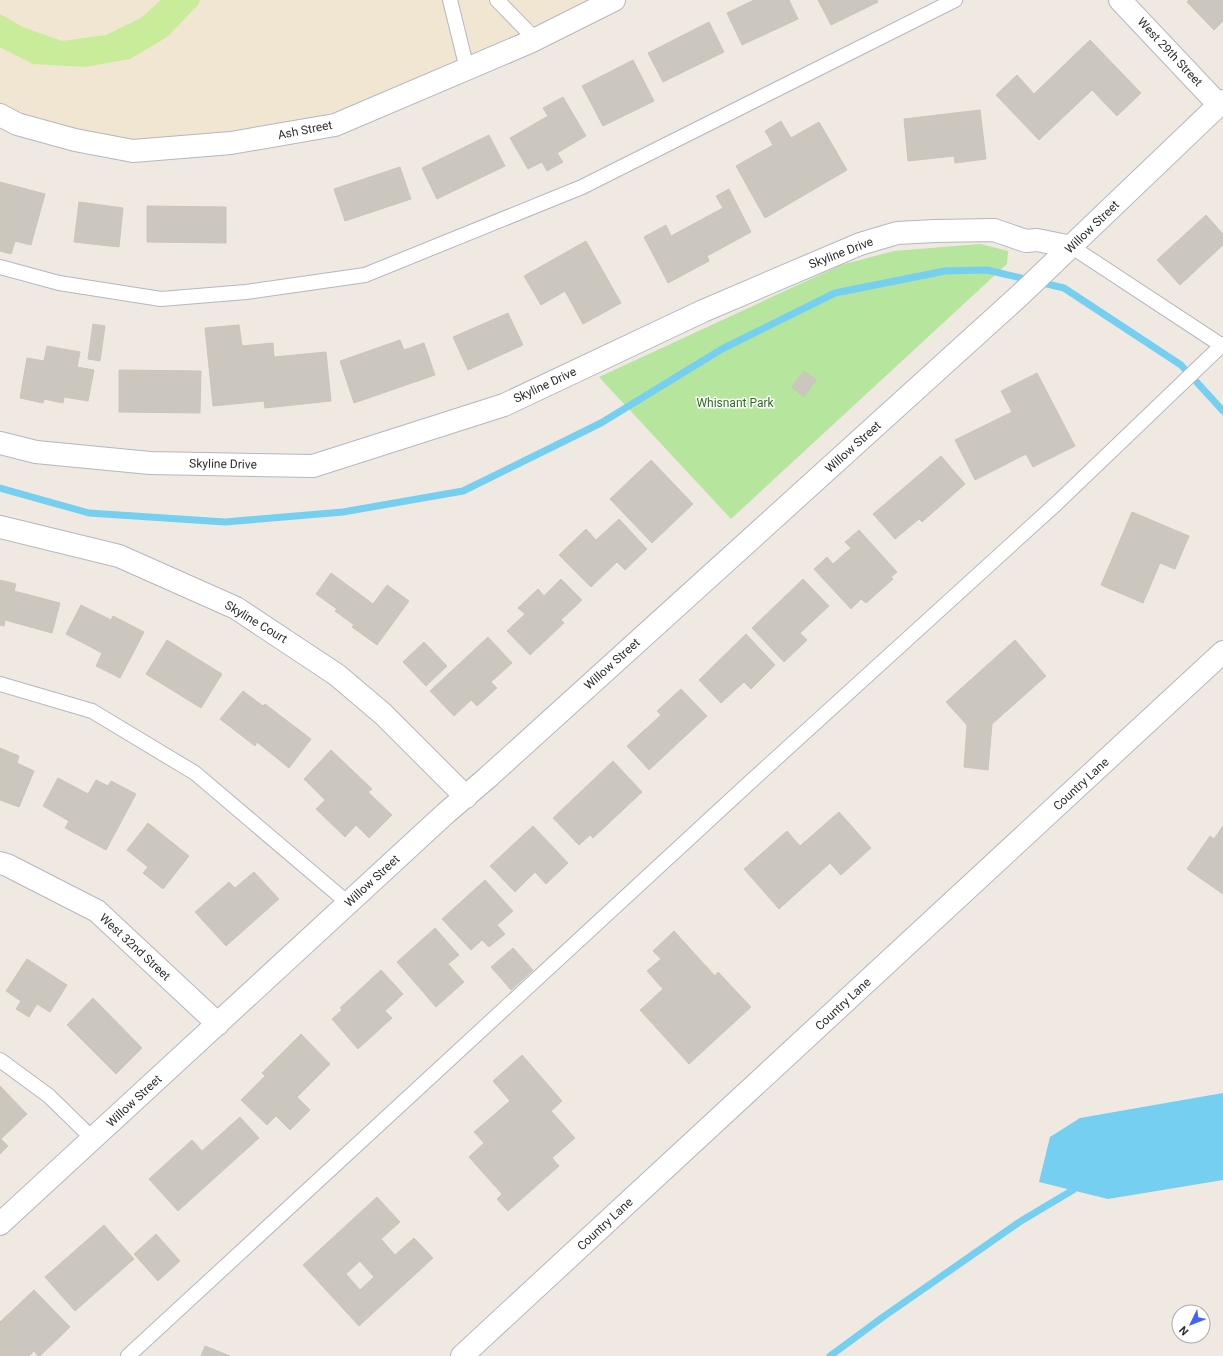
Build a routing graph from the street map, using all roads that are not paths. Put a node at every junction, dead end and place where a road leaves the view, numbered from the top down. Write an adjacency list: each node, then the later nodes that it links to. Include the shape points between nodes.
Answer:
1 (450, 0): 7 (lane)
2 (497, 0): 6 (lane)
3 (614, 0): 6 (street, Ash Street)
4 (955, 0): 11 (lane, via 582,187 365,274 246,292 161,299 59,283)
5 (1120, 0): 8 (street, West 29th Street)
6 (535, 39): 7 (street, Ash Street)
7 (467, 69): 9 (street, Ash Street, via 335,125 231,143 133,151 74,140 17,124)
8 (1221, 103): 10 (street, Willow Street)
9 (0, 115)
10 (1065, 253): 12 (lane); 13 (street, Skyline Drive, via 1037,240 1026,241 994,230 897,233 860,244 703,311 504,405 313,466 150,463 36,452); 17 (street, Willow Street)
11 (0, 267)
12 (1222, 344): 24 (lane, via 1057,503)
13 (0, 442)
14 (0, 527): 17 (street, Skyline Court, via 119,556 236,608 337,675 383,714)
15 (1223, 652): 25 (street, Country Lane)
16 (0, 684): 19 (lane, via 92,711 196,773)
17 (466, 797): 19 (street, Willow Street)
18 (0, 863): 20 (street, West 32nd Street, via 97,911)
19 (348, 903): 20 (street, Willow Street)
20 (218, 1024): 22 (street, Willow Street)
21 (0, 1060): 22 (lane, via 49,1096)
22 (93, 1139): 23 (street, Willow Street)
23 (0, 1224)
24 (128, 1356)
25 (462, 1356)

